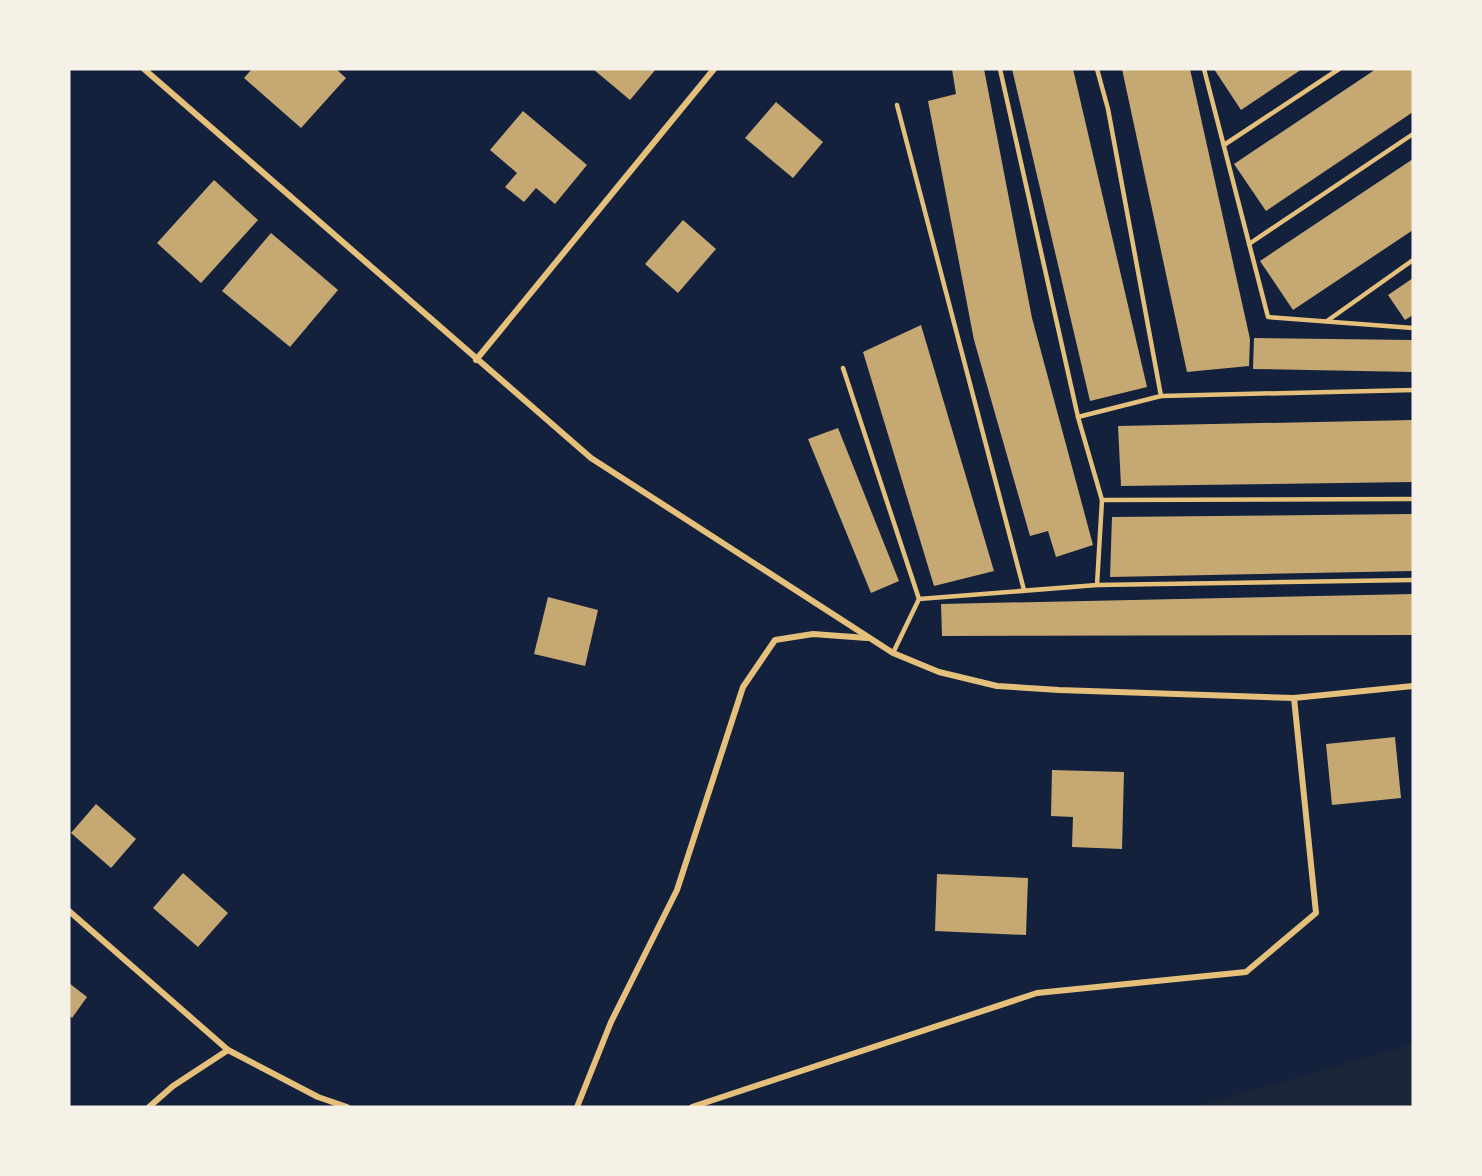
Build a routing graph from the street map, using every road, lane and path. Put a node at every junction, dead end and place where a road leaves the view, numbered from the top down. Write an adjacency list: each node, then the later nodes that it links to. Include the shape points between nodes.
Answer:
1 (144, 69): 14 (street)
2 (714, 69): 14 (street)
3 (1000, 69): 18 (lane)
4 (1097, 69): 17 (lane, via 1108,108)
5 (1204, 69): 9 (lane)
6 (1339, 69): 9 (lane)
7 (897, 105): 23 (lane)
8 (1413, 134): 10 (lane)
9 (1224, 145): 10 (lane)
10 (1249, 244): 12 (lane, via 1268,317)
11 (1413, 260): 12 (lane)
12 (1326, 322): 13 (lane)
13 (1413, 328)
14 (476, 360): 25 (street, via 591,458)
15 (843, 368): 24 (lane)
16 (1413, 390): 17 (lane)
17 (1161, 396): 18 (lane)
18 (1078, 417): 20 (lane)
19 (1413, 499): 20 (lane)
20 (1102, 501): 22 (lane)
21 (1413, 580): 22 (lane)
22 (1097, 585): 23 (lane)
23 (1024, 590): 24 (lane)
24 (919, 599): 26 (lane)
25 (868, 638): 26 (street); 33 (street, via 813,634 775,640 743,687 676,890 611,1022)
26 (893, 653): 28 (street, via 939,672 997,686)
27 (1413, 686): 28 (street)
28 (1294, 698): 34 (street, via 1316,913 1246,972 1037,993)
29 (69, 911): 30 (street)
30 (228, 1050): 31 (street); 32 (street, via 318,1097)
31 (149, 1107)
32 (347, 1107)
33 (577, 1107)
34 (692, 1107)

